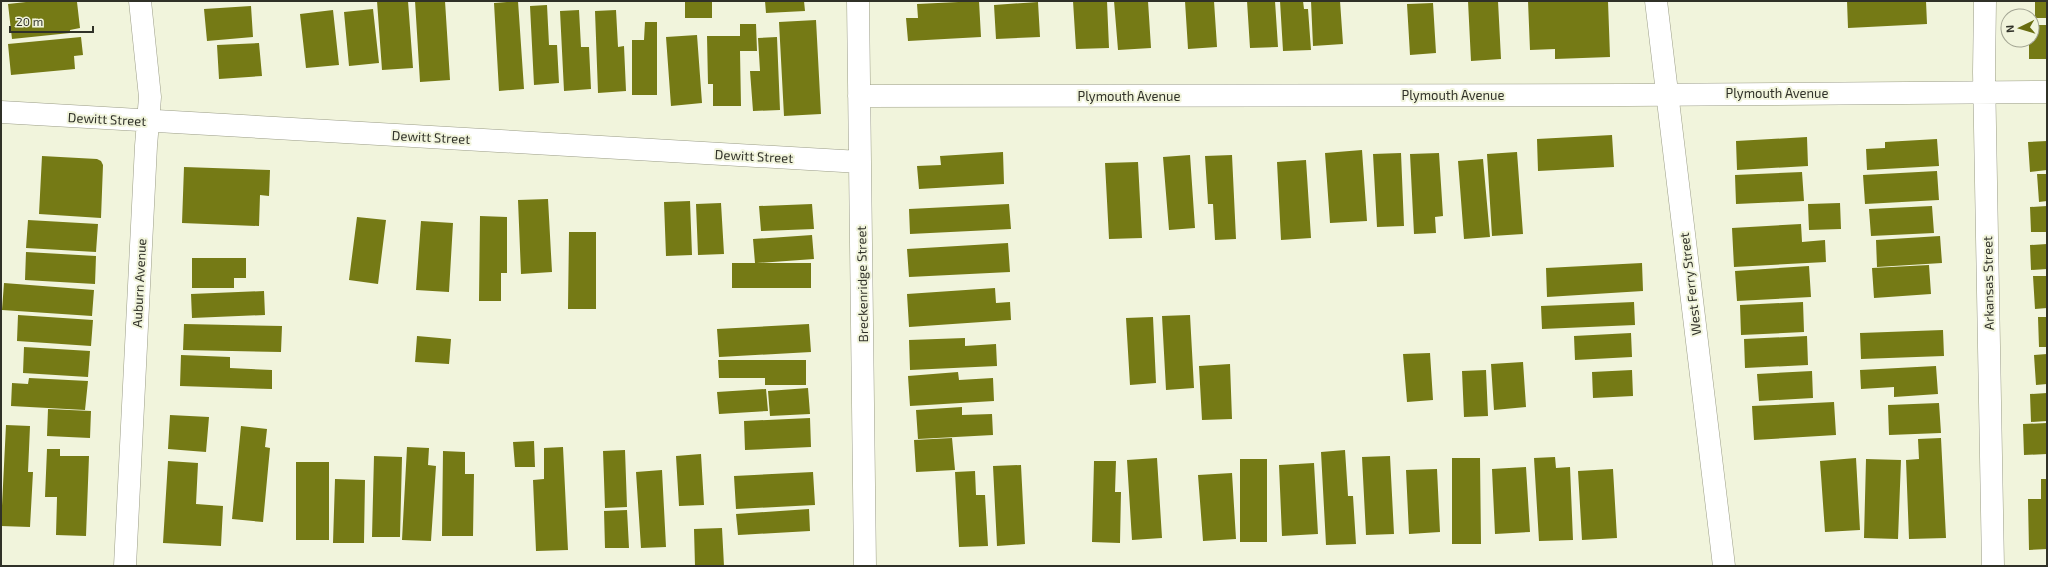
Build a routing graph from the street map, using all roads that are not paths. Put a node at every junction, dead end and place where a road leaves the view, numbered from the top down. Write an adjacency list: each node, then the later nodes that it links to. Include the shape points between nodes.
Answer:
1 (140, 1): 10 (street, Auburn Avenue, via 150,97)
2 (858, 1): 8 (street, Breckenridge Street)
3 (1656, 1): 7 (street, West Ferry Street)
4 (1985, 1): 5 (street, Arkansas Street)
5 (1984, 92): 6 (street, Plymouth Avenue); 7 (street, Plymouth Avenue); 15 (street, Arkansas Street)
6 (2047, 92)
7 (1667, 95): 8 (street, Plymouth Avenue); 14 (street, West Ferry Street)
8 (859, 96): 11 (street, Breckenridge Street)
9 (1, 112): 10 (street, Dewitt Street)
10 (148, 121): 11 (street, Dewitt Street); 12 (street, Auburn Avenue)
11 (860, 162): 13 (street, Breckenridge Street)
12 (124, 566)
13 (865, 566)
14 (1724, 566)
15 (1993, 566)

